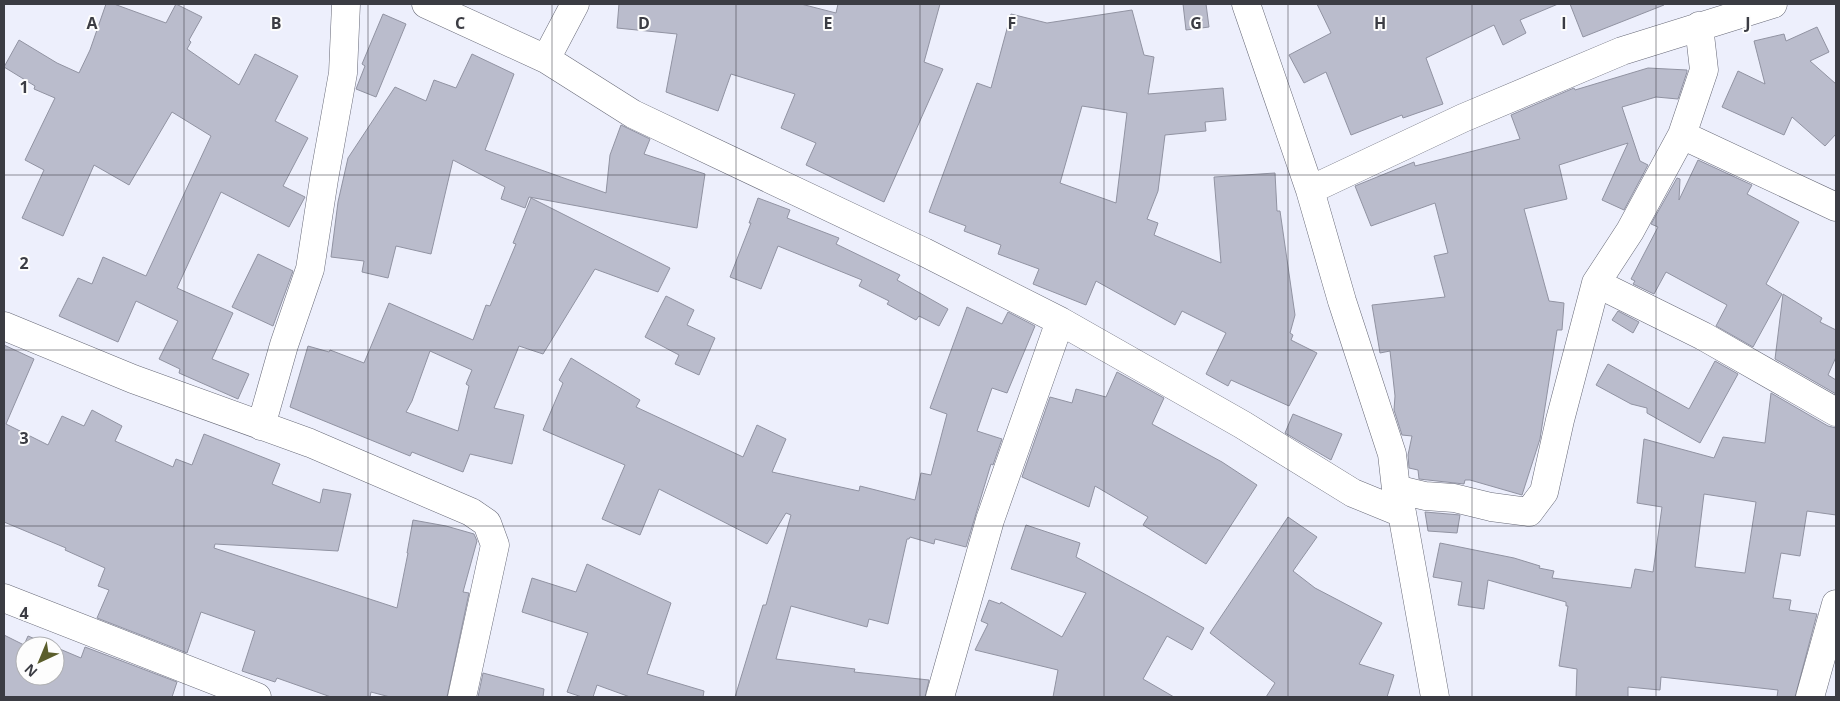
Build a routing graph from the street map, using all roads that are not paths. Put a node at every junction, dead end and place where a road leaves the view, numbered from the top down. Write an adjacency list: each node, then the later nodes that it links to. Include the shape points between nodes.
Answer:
1 (346, 4): 15 (street, via 343,73 310,269)
2 (426, 4): 7 (street)
3 (575, 4): 7 (street)
4 (1246, 4): 9 (street)
5 (1774, 4): 6 (street)
6 (1699, 26): 8 (street, via 1704,70); 9 (street, via 1622,51 1463,118)
7 (546, 59): 12 (street, via 633,114)
8 (1682, 135): 10 (street); 11 (street, via 1630,231)
9 (1310, 190): 16 (street, via 1392,454)
10 (1836, 207)
11 (1596, 283): 14 (street, via 1703,336); 16 (street, via 1544,492 1529,512 1454,498 1426,496)
12 (1060, 320): 16 (street, via 1243,425 1353,493); 21 (street, via 990,520)
13 (4, 326): 15 (street, via 133,379)
14 (1836, 412)
15 (261, 426): 20 (street, via 310,443 453,504 488,523 494,545)
16 (1399, 501): 22 (street)
17 (4, 598): 19 (street)
18 (1836, 604): 23 (street)
19 (257, 697)
20 (462, 697)
21 (940, 697)
22 (1435, 697)
23 (1810, 697)

